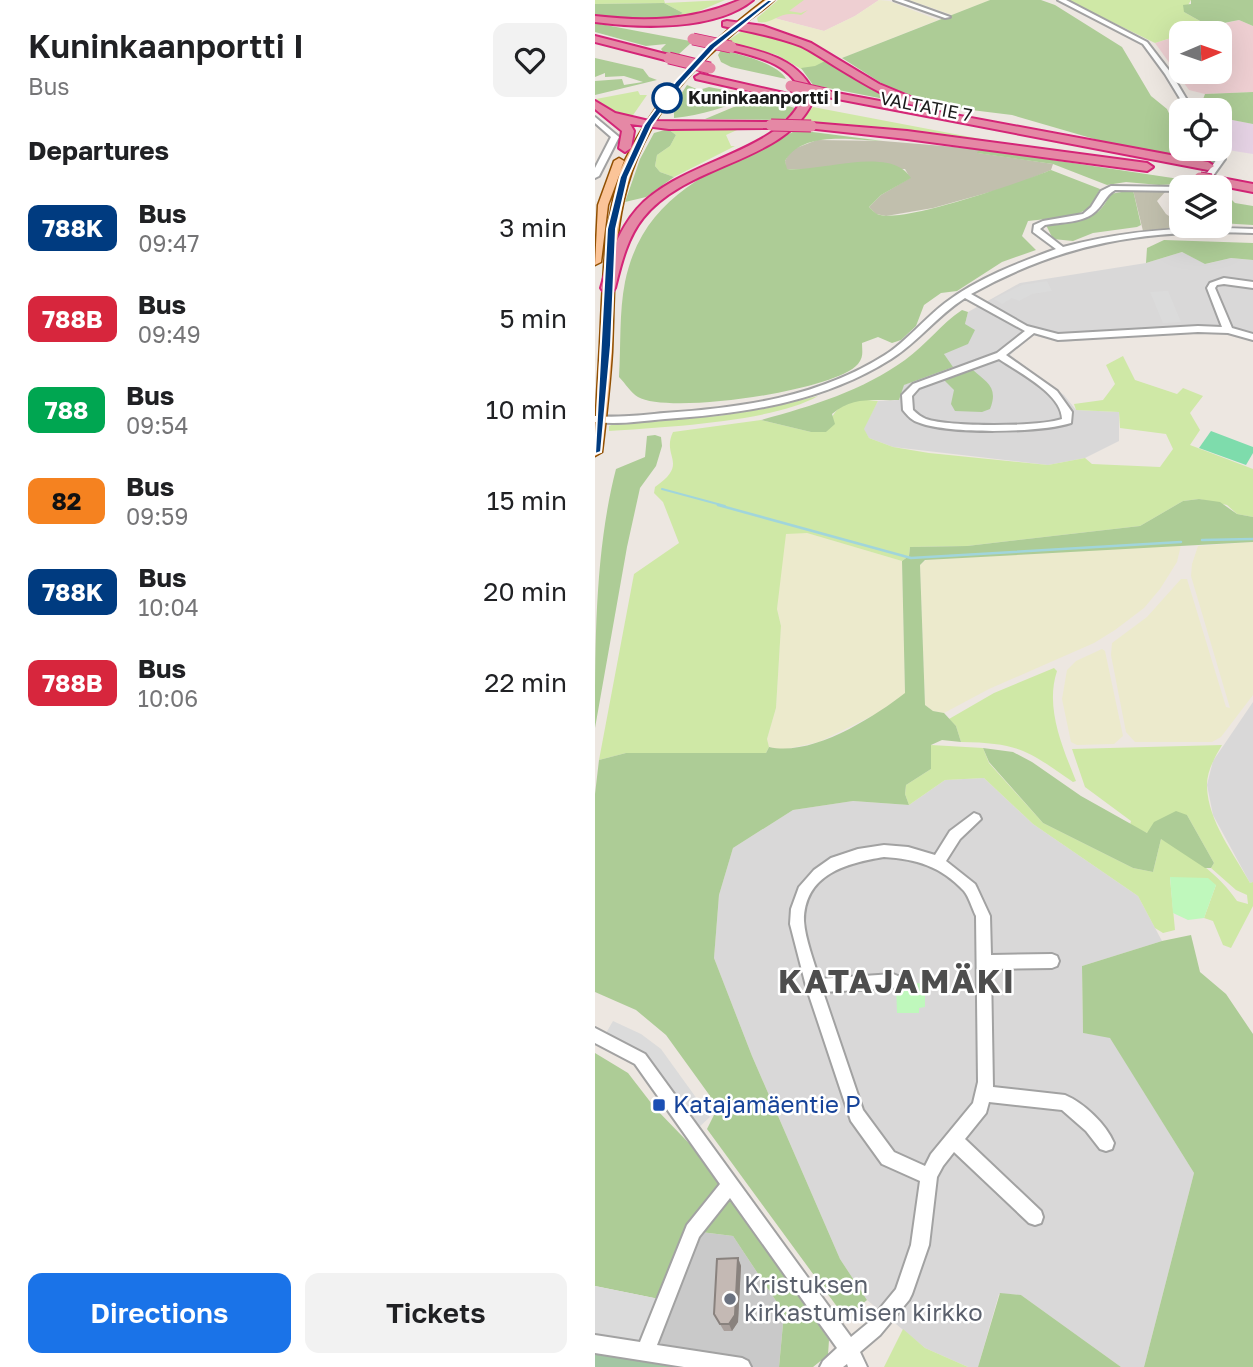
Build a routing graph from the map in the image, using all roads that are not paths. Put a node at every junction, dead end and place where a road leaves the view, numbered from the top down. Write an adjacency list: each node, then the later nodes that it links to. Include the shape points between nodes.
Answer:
1 (748, 0): 7 (highway, via 707,18 675,23)
2 (770, 0): 5 (main road)
3 (897, 0): 6 (street)
4 (1061, 0): 16 (street, via 1145,43)
5 (757, 5): 8 (main road); 9 (highway, via 750,23)
6 (947, 17)
7 (595, 20): 10 (highway)
8 (732, 24): 9 (highway); 21 (main road)
9 (759, 27): 22 (highway, via 807,44 898,96)
10 (668, 34)
11 (680, 36): 35 (highway, bridge, via 772,59 791,70 807,89 808,104 798,119 775,136 700,170 649,204 628,230)
12 (595, 39): 14 (highway, VALTATIE 7)
13 (595, 51): 14 (highway, VALTATIE 7)
14 (666, 63): 15 (highway, VALTATIE 7, bridge, via 710,68); 15 (highway, VALTATIE 7, via 700,77)
15 (792, 92): 17 (highway, VALTATIE 7)
16 (1183, 98)
17 (825, 99): 22 (highway, VALTATIE 7); 24 (highway, VALTATIE 7)
18 (595, 104): 19 (highway)
19 (609, 115): 21 (highway); 23 (highway, via 628,131)
20 (595, 119): 25 (street, via 615,136)
21 (643, 124): 23 (main road); 24 (highway, bridge, via 811,126); 35 (main road, via 616,201)
22 (1090, 143): 27 (highway, VALTATIE 7)
23 (625, 148): 33 (main road, via 603,205)
24 (1147, 167): 26 (highway, VALTATIE 7)
25 (596, 173)
26 (1177, 175)
27 (1253, 175)
28 (1232, 185): 30 (highway, VALTATIE 7)
29 (1169, 188): 32 (street, via 1114,188 1085,216 1037,226 1036,230)
30 (1253, 188)
31 (1253, 231): 32 (street, via 1144,233)
32 (1062, 250): 36 (street)
33 (595, 262)
34 (1253, 285): 37 (street, via 1224,281 1211,288)
35 (608, 288): 41 (main road)
36 (965, 294): 38 (street); 41 (street, via 885,359 834,383 736,412)
37 (1228, 330): 38 (street, via 1074,338); 39 (street)
38 (1031, 331): 40 (street)
39 (1253, 337)
40 (1000, 355): 40 (street, via 916,386 907,395 908,410 923,421 943,424 1048,427 1067,421 1067,408 1056,395)
41 (597, 417): 42 (main road)
42 (595, 452)
43 (974, 819): 44 (street, via 955,835)
44 (938, 862): 46 (street, via 978,900); 48 (street, via 884,851 836,862 819,874 804,891 797,924)
45 (1052, 961): 46 (street)
46 (985, 962): 50 (street)
47 (893, 981): 48 (street)
48 (813, 986): 53 (street, via 857,1115 888,1158)
49 (595, 1035): 54 (street, via 640,1059)
50 (984, 1094): 51 (street, via 980,1107); 52 (street, via 1065,1103 1092,1125)
51 (954, 1140): 53 (street); 55 (street)
52 (1105, 1143)
53 (929, 1176): 58 (street, via 920,1245 907,1284)
54 (731, 1184): 57 (street, via 693,1231); 58 (street)
55 (1035, 1217)
56 (595, 1344): 57 (street)
57 (646, 1350): 59 (street)
58 (854, 1359): 60 (street)
59 (742, 1367)
60 (829, 1367)

